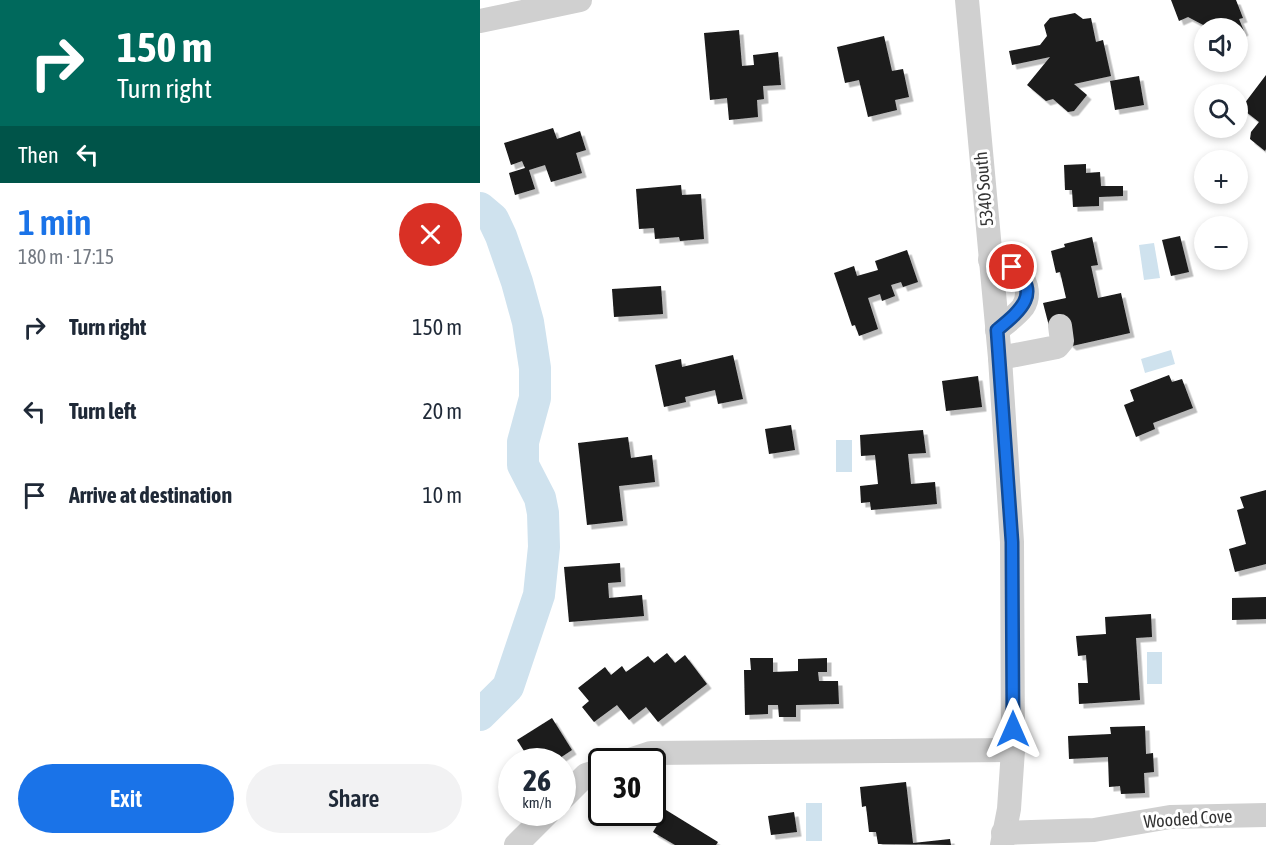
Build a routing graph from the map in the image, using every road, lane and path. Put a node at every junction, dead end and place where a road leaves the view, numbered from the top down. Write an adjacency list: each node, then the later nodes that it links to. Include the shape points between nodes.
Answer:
1 (580, 0): 3 (street)
2 (967, 0): 4 (street, 5340 South)
3 (480, 21)
4 (990, 260): 6 (street, 5340 South); 6 (street, via 1020,274 1027,295 1024,306)
5 (1060, 326): 7 (street, via 1062,341 1058,347)
6 (997, 330): 7 (street, 5340 South)
7 (1000, 358): 8 (street, 5340 South, via 1012,542)
8 (1013, 750): 9 (street); 14 (street, 5340 South)
9 (666, 753)
10 (588, 774): 11 (street)
11 (576, 785)
12 (1266, 815): 14 (street, Wooded Cove, via 1170,817 1094,831)
13 (535, 826): 15 (street)
14 (1003, 839)
15 (516, 845)

